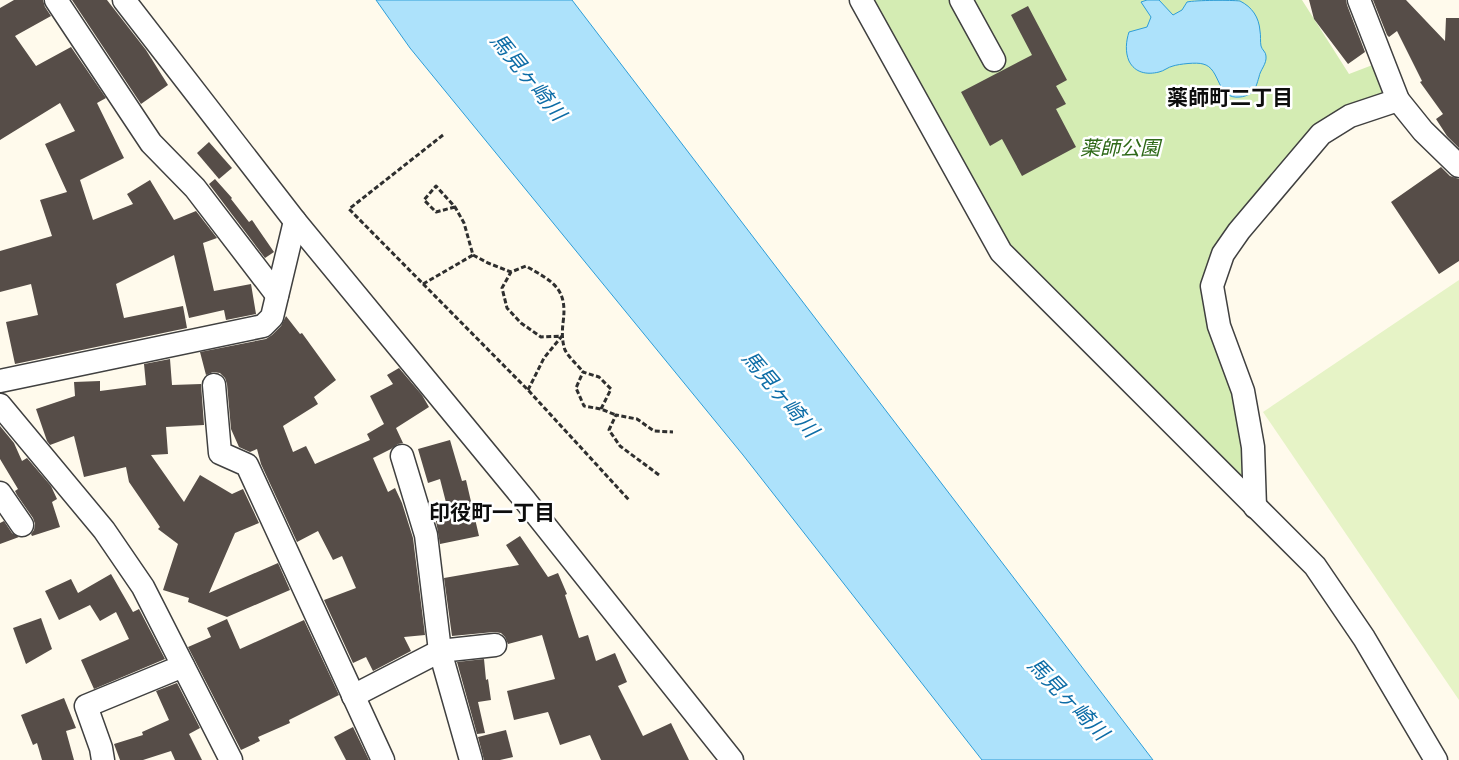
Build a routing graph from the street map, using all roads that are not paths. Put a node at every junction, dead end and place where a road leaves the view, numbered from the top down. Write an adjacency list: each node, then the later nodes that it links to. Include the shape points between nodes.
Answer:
1 (56, 0): 10 (street, via 151,143 195,188)
2 (124, 0): 9 (street)
3 (861, 0): 16 (street, via 1001,252)
4 (960, 0): 6 (street)
5 (1358, 0): 7 (street)
6 (994, 60)
7 (1398, 100): 8 (street, via 1422,131); 16 (street, via 1350,116 1321,134 1239,231 1224,254 1212,286 1219,326 1243,391 1253,447)
8 (1459, 166)
9 (295, 221): 10 (street); 26 (street, via 524,499)
10 (277, 296): 11 (street, via 272,317 263,326)
11 (0, 381)
12 (214, 385): 21 (street, via 220,453 246,465)
13 (0, 405): 20 (street, via 104,530 143,586)
14 (402, 456): 19 (street, via 426,535)
15 (0, 493): 17 (street)
16 (1255, 507): 27 (street, via 1315,566 1364,638)
17 (22, 526)
18 (495, 645): 19 (street)
19 (440, 651): 21 (street); 25 (street)
20 (183, 666): 22 (street, via 86,706); 23 (street)
21 (353, 696): 24 (street)
22 (103, 760)
23 (231, 760)
24 (383, 760)
25 (472, 760)
26 (732, 760)
27 (1436, 760)

